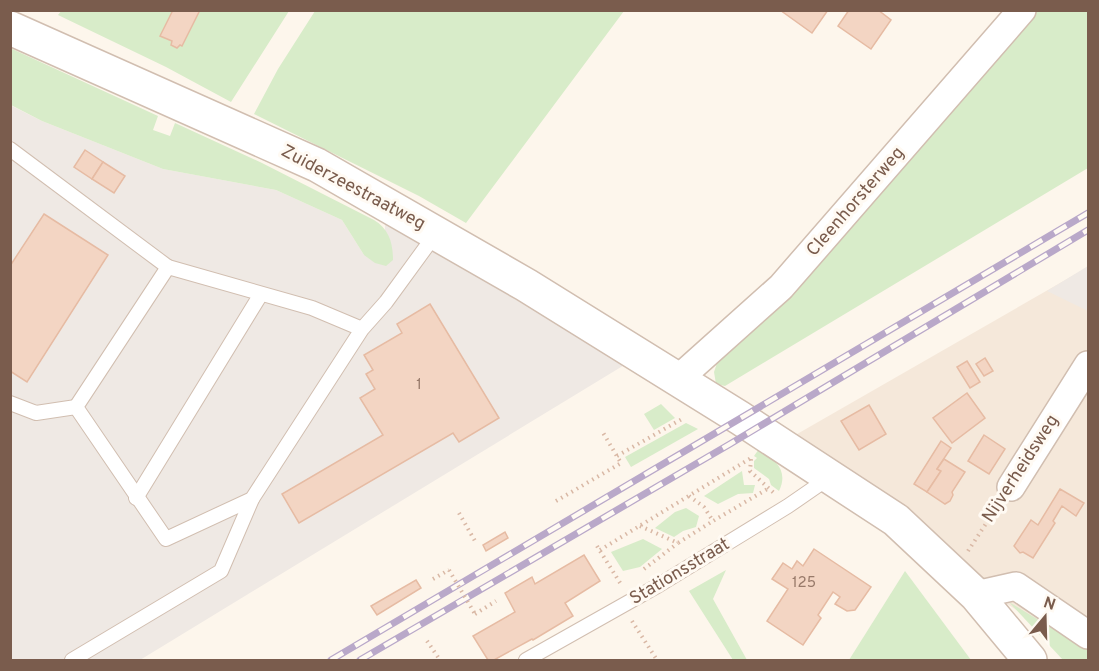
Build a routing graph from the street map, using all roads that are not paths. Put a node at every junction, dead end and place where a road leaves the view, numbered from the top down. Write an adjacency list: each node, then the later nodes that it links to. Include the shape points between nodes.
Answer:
1 (1022, 10): 9 (street, Cleenhorsterweg, via 781,287)
2 (10, 28): 4 (street, Zuiderzeestraatweg, via 316,165)
3 (10, 149): 5 (lane)
4 (437, 232): 7 (lane); 9 (street, Zuiderzeestraatweg)
5 (168, 267): 6 (lane); 11 (lane)
6 (261, 294): 7 (lane); 14 (lane)
7 (362, 329): 15 (lane)
8 (1089, 365): 13 (street, Nijverheidsweg)
9 (677, 380): 12 (street)
10 (10, 403): 11 (lane, via 36,413)
11 (76, 408): 14 (lane)
12 (830, 477): 16 (street, via 896,520); 20 (lane, Stationsstraat, via 628,604)
13 (1011, 487)
14 (136, 498): 15 (lane, via 166,539)
15 (252, 499): 19 (lane, via 221,571)
16 (976, 595): 17 (street, via 1016,586); 18 (street)
17 (1089, 635)
18 (1030, 658)
19 (72, 660)
20 (526, 660)

